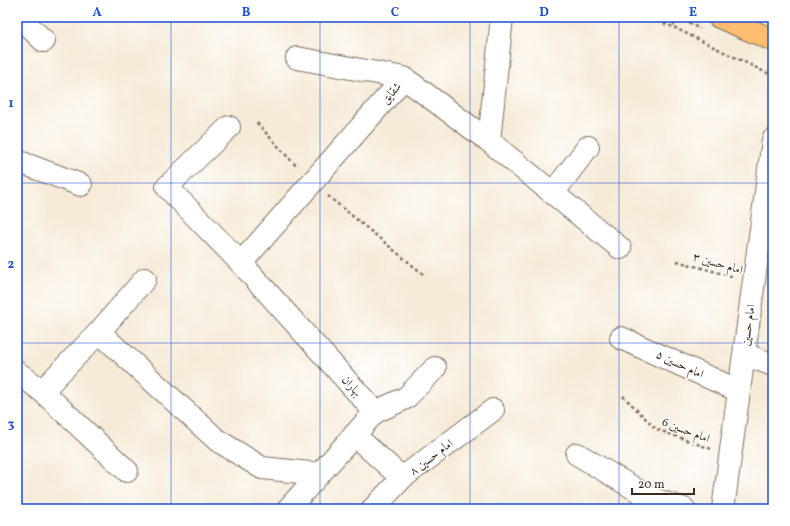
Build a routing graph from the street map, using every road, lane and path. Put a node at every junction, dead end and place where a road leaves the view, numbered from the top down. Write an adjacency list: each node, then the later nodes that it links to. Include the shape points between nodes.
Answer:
1 (19, 17): 10 (street)
2 (502, 17): 17 (street)
3 (647, 17): 8 (path)
4 (677, 17): 8 (path)
5 (691, 17): 7 (path, bridge)
6 (719, 17): 9 (highway)
7 (689, 23)
8 (673, 27): 12 (path)
9 (773, 40)
10 (44, 41)
11 (297, 58): 13 (street)
12 (773, 76)
13 (404, 78): 17 (street, شقایق); 21 (street, شقایق)
14 (257, 123): 21 (path)
15 (229, 127): 27 (street, بهاران, via 167,187)
16 (773, 140): 20 (street, امام حسین)
17 (489, 141): 23 (street, شقایق)
18 (588, 147): 23 (street)
19 (17, 161): 22 (street)
20 (771, 178): 24 (street, امام حسین)
21 (312, 183): 27 (street, شقایق); 28 (path)
22 (81, 185)
23 (553, 193): 25 (street, شقایق)
24 (766, 243): 30 (street, امام حسین)
25 (620, 248)
26 (677, 261): 30 (path, امام حسین ۳)
27 (241, 263): 41 (street, بهاران)
28 (423, 274)
29 (145, 279): 31 (street)
30 (754, 282): 33 (street, امام حسین)
31 (99, 332): 37 (street); 46 (street, via 217,440 262,468)
32 (620, 338): 38 (street, امام حسین ۵)
33 (744, 354): 34 (street); 38 (street, امام حسین)
34 (773, 365)
35 (435, 368): 41 (street, via 406,398)
36 (17, 372): 37 (street)
37 (42, 391): 45 (street)
38 (739, 391): 44 (street, امام حسین)
39 (623, 396): 44 (path, امام حسین 6, via 656,429)
40 (493, 410): 47 (street, امام حسین ۸)
41 (375, 412): 42 (street)
42 (354, 435): 46 (street); 47 (street)
43 (577, 454): 50 (street, via 650,498)
44 (730, 456): 51 (street, امام حسین)
45 (127, 471)
46 (320, 474): 48 (street)
47 (402, 478): 49 (street, امام حسین ۸)
48 (288, 509)
49 (373, 509)
50 (684, 509)
51 (723, 509)

